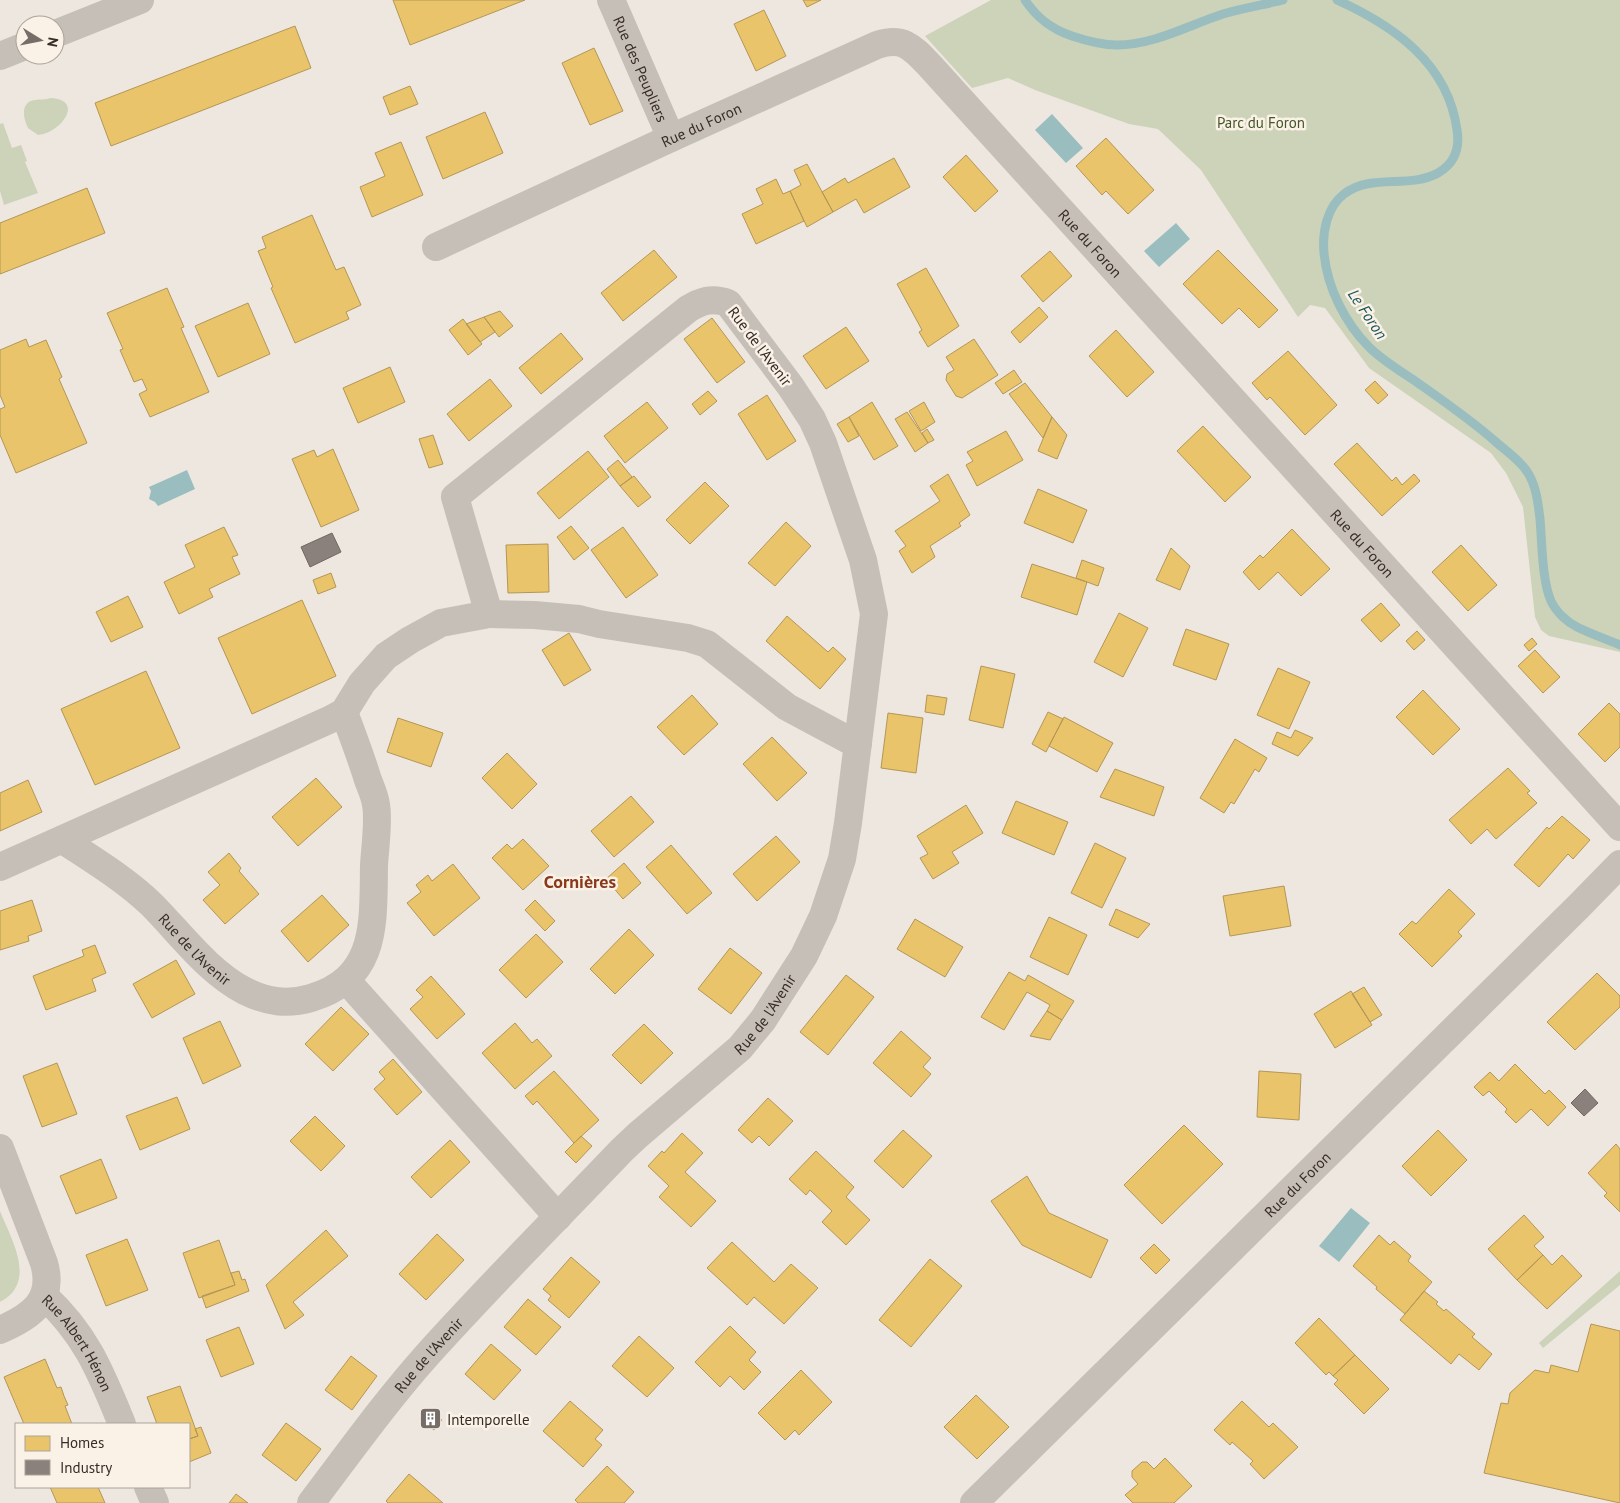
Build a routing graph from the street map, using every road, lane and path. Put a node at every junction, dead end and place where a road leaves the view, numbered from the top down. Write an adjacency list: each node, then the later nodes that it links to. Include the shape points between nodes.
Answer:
1 (140, 0): 3 (street)
2 (611, 0): 6 (street, Rue des Peupliers)
3 (65, 30)
4 (15, 50): 5 (street)
5 (0, 56)
6 (671, 138): 7 (street, Rue du Foron); 11 (street, Rue du Foron, via 877,45 888,41 909,45)
7 (436, 247)
8 (489, 614): 9 (street, via 441,623 386,656 362,682); 10 (street, via 579,619 707,644 787,707); 10 (street, Rue de l'Avenir, via 455,497 688,309 700,302 720,300 728,303 812,419 863,560 874,614)
9 (344, 712): 12 (street); 15 (street, Rue de l'Avenir, via 376,805 374,919 366,950)
10 (858, 745): 17 (street, Rue de l'Avenir, via 842,859 804,956 763,1020 740,1048 638,1134)
11 (1620, 827)
12 (62, 840): 14 (street); 15 (street, Rue de l'Avenir, via 132,888 214,969 246,992 285,1003 327,993)
13 (1620, 864): 24 (street, Rue du Foron)
14 (0, 867)
15 (347, 981): 17 (street)
16 (0, 1148): 18 (street, Rue Albert Hénon, via 46,1270)
17 (558, 1217): 23 (street, Rue de l'Avenir, via 427,1355)
18 (44, 1296): 19 (street, via 28,1316); 20 (street, Rue Albert Hénon, via 67,1318 88,1347)
19 (0, 1330)
20 (122, 1423)
21 (148, 1488): 22 (street)
22 (155, 1503)
23 (311, 1503)
24 (974, 1503)

